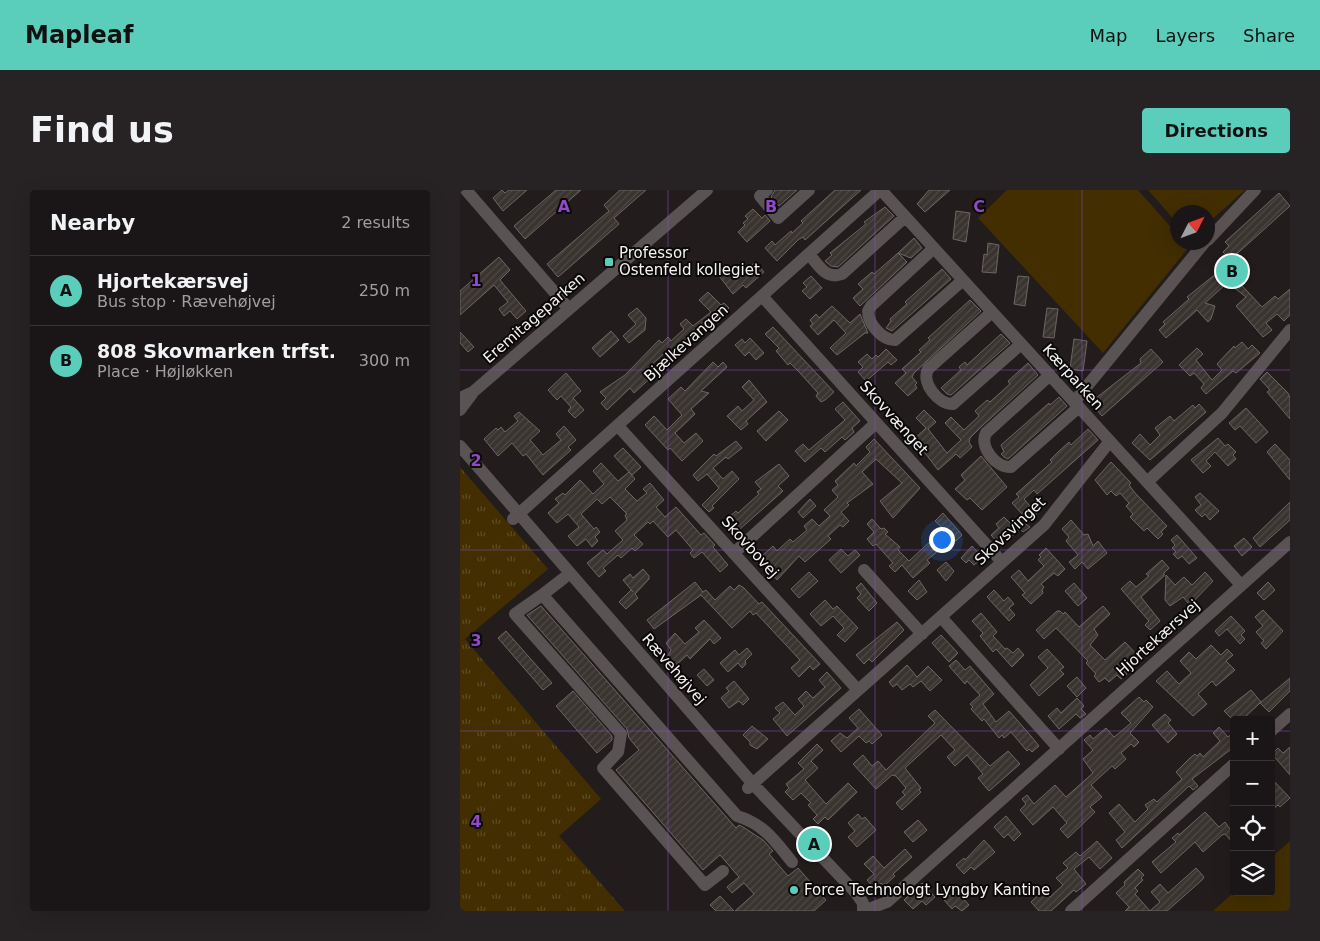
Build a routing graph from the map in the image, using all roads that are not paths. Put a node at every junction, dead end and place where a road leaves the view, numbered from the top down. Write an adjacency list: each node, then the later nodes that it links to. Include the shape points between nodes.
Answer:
1 (466, 190): 14 (street)
2 (707, 190): 14 (street, Eremitageparken)
3 (767, 190): 4 (street, via 760,196 778,218)
4 (809, 190)
5 (880, 190): 7 (street, Kærparken); 11 (street, Bjælkevangen)
6 (1255, 190): 8 (street)
7 (905, 217): 9 (street, Kærparken); 11 (street, via 842,274 831,276 826,273)
8 (1215, 232)
9 (934, 248): 12 (street, Kærparken); 12 (street, via 871,306 868,311 870,322 885,338 895,340)
10 (1199, 250): 21 (street)
11 (809, 254): 13 (street, Bjælkevangen)
12 (963, 280): 15 (street, Kærparken)
13 (762, 296): 23 (street, Skovvænget); 24 (street, Bjælkevangen)
14 (569, 309): 19 (street, Eremitageparken)
15 (992, 312): 17 (street, Kærparken); 17 (street, via 928,369 928,386 943,402 953,404)
16 (1290, 330): 28 (street, via 1222,413)
17 (1021, 344): 18 (street, Kærparken)
18 (1050, 375): 21 (street, Kærparken); 21 (street, via 986,433 986,449 1001,466 1011,467)
19 (473, 392): 20 (street, Eremitageparken); 22 (street, Eremitageparken)
20 (460, 398)
21 (1076, 404): 25 (street, Kærparken)
22 (460, 410)
23 (876, 423): 31 (street); 32 (street, Skovvænget)
24 (618, 426): 29 (street, Bjælkevangen); 31 (street, Skovbovej)
25 (1110, 441): 28 (street, Kærparken); 32 (street, Skovsvinget, via 1052,517)
26 (460, 446): 29 (street, Rævehøjvej)
27 (460, 459): 29 (street, Rævehøjvej)
28 (1147, 482): 35 (street, Kærparken)
29 (516, 516): 34 (street, Rævehøjvej); 44 (street, Rævehøjvej)
30 (1290, 542): 35 (street, Hjortekærsvej)
31 (734, 554): 39 (street, Skovbovej)
32 (1002, 562): 37 (street, Skovsvinget)
33 (864, 570): 38 (street)
34 (564, 578): 36 (street); 44 (street, Rævehøjvej)
35 (1241, 585): 42 (street, Hjortekærsvej)
36 (542, 595): 45 (street, via 737,816 753,820 767,832 790,864); 46 (street, via 515,614 621,734 618,752 603,768 705,885)
37 (941, 617): 38 (street, Skovsvinget); 42 (street)
38 (922, 634): 39 (street, Skovsvinget)
39 (858, 690): 44 (street, Skovsvinget)
40 (1290, 714): 41 (street)
41 (1275, 727)
42 (1058, 749): 47 (street, Hjortekærsvej)
43 (1230, 768): 49 (street)
44 (750, 786): 45 (street, Rævehøjvej); 48 (street, Rævehøjvej, via 856,893 863,903)
45 (805, 850): 48 (street, Rævehøjvej)
46 (723, 871)
47 (881, 908): 48 (street, Hjortekærsvej)
48 (863, 911)
49 (1071, 911)

